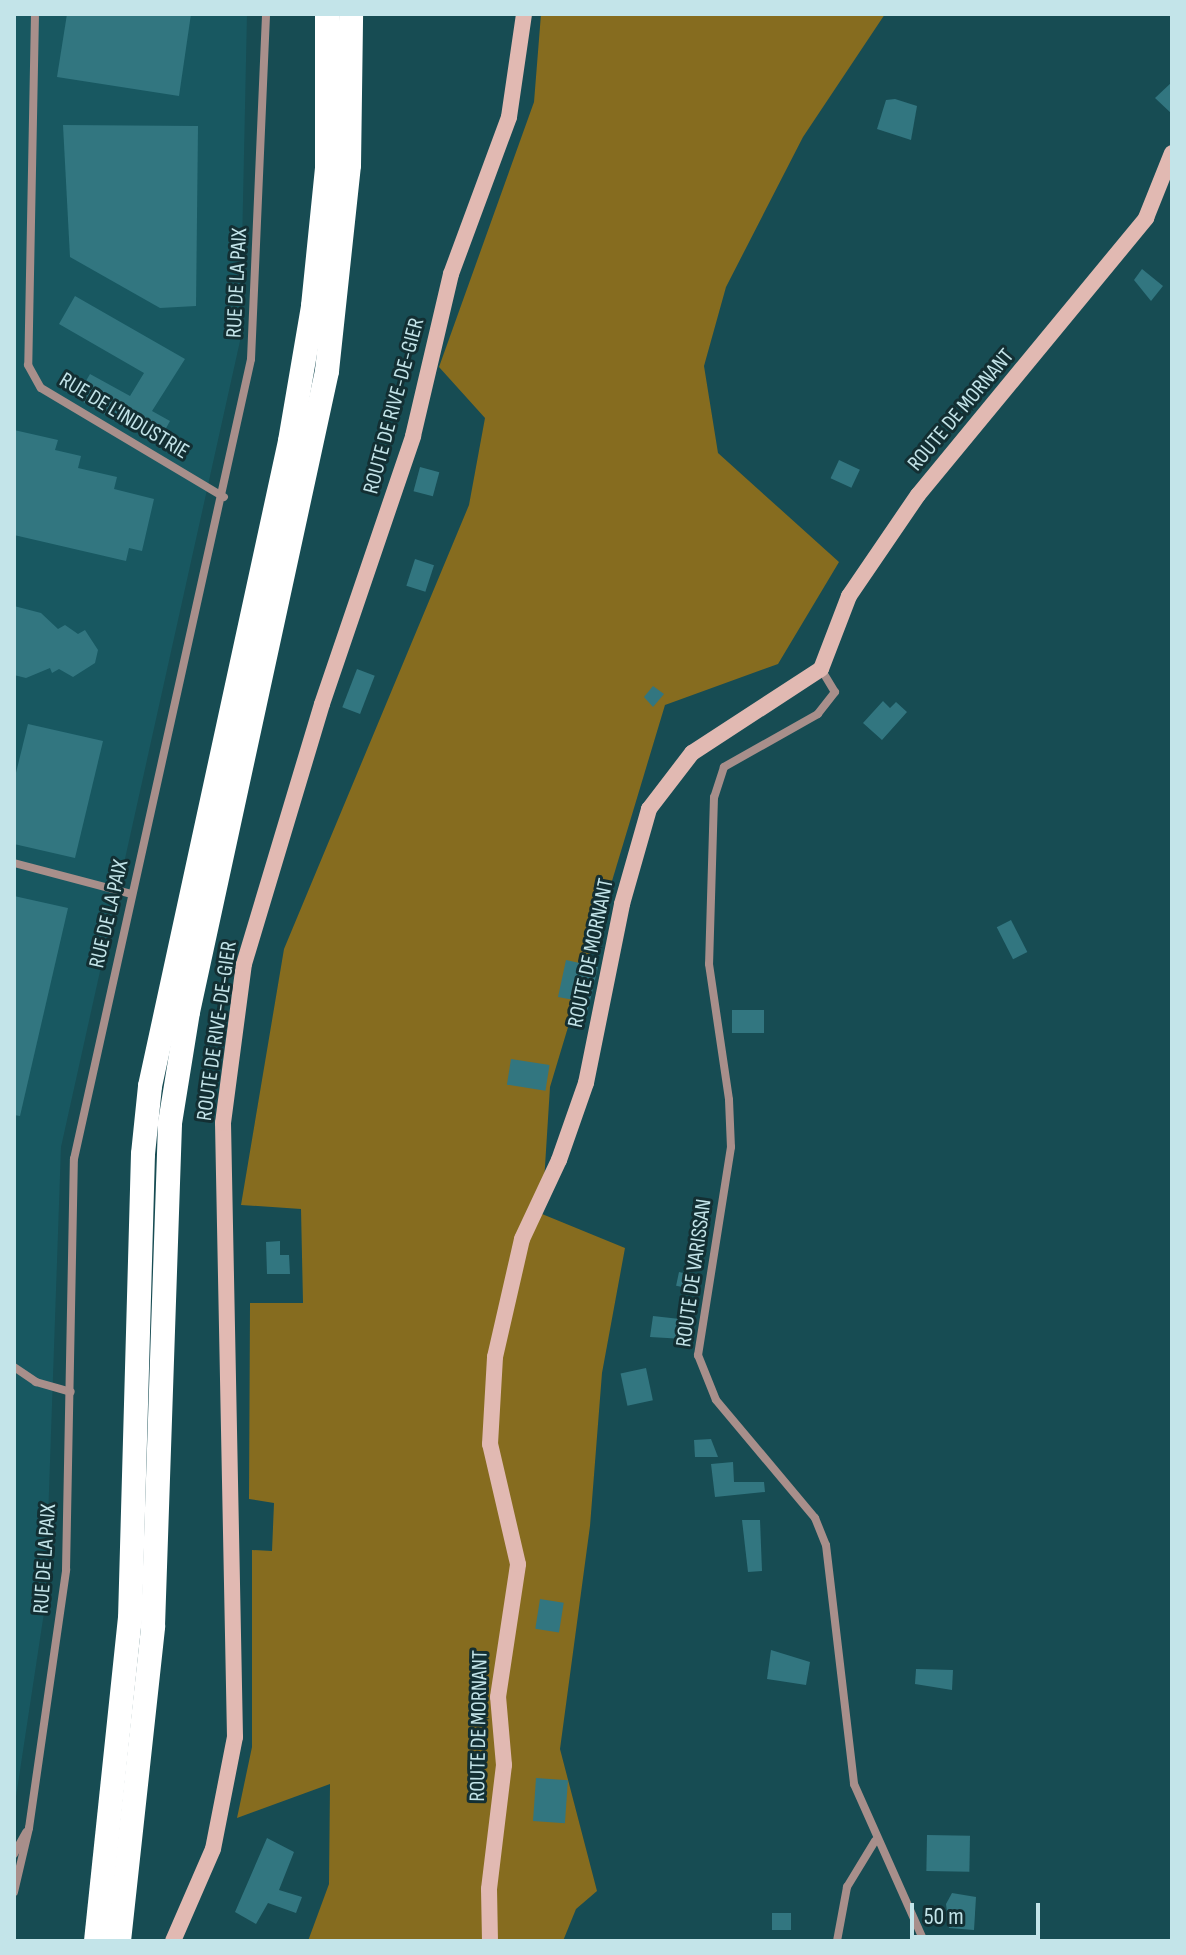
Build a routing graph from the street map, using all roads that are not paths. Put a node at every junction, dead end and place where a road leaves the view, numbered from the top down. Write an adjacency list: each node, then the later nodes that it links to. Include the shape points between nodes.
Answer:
1 (35, 14): 7 (street, RUE DE L'INDUSTRIE, via 28,365 41,388)
2 (266, 14): 7 (street, RUE DE LA PAIX, via 251,359)
3 (327, 14): 17 (highway, via 327,167 313,306 290,441 150,1086 143,1154 130,1619)
4 (351, 14): 18 (highway, via 349,165 327,371 188,1012 170,1123 153,1626)
5 (524, 14): 19 (main road, ROUTE DE RIVE-DE-GIER, via 509,117 451,274 413,436 322,704 244,964 223,1123 235,1737 213,1849)
6 (1172, 153): 8 (main road, ROUTE DE MORNANT, via 1146,218 918,495 849,596)
7 (224, 497): 10 (street, RUE DE LA PAIX)
8 (821, 669): 14 (street, ROUTE DE VARISSAN, via 835,692 818,714 724,767 714,797 709,964 731,1147 698,1355 716,1400 815,1518 826,1545 854,1784); 20 (main road, ROUTE DE MORNANT, via 692,753 649,809 622,904 586,1083 559,1160 522,1239 505,1298 490,1444 518,1564 498,1697 504,1765 489,1889)
9 (14, 863): 10 (street)
10 (131, 894): 12 (street, RUE DE LA PAIX, via 74,1159)
11 (14, 1367): 12 (street, via 36,1382)
12 (71, 1392): 13 (street, RUE DE LA PAIX, via 66,1570)
13 (29, 1828): 15 (street, RUE DE LA PAIX); 16 (street, RUE DE LA PAIX)
14 (875, 1841): 21 (street, via 847,1887); 22 (street, ROUTE DE VARISSAN)
15 (14, 1854)
16 (14, 1892)
17 (96, 1941)
18 (119, 1941)
19 (173, 1941)
20 (490, 1941)
21 (837, 1941)
22 (924, 1941)

